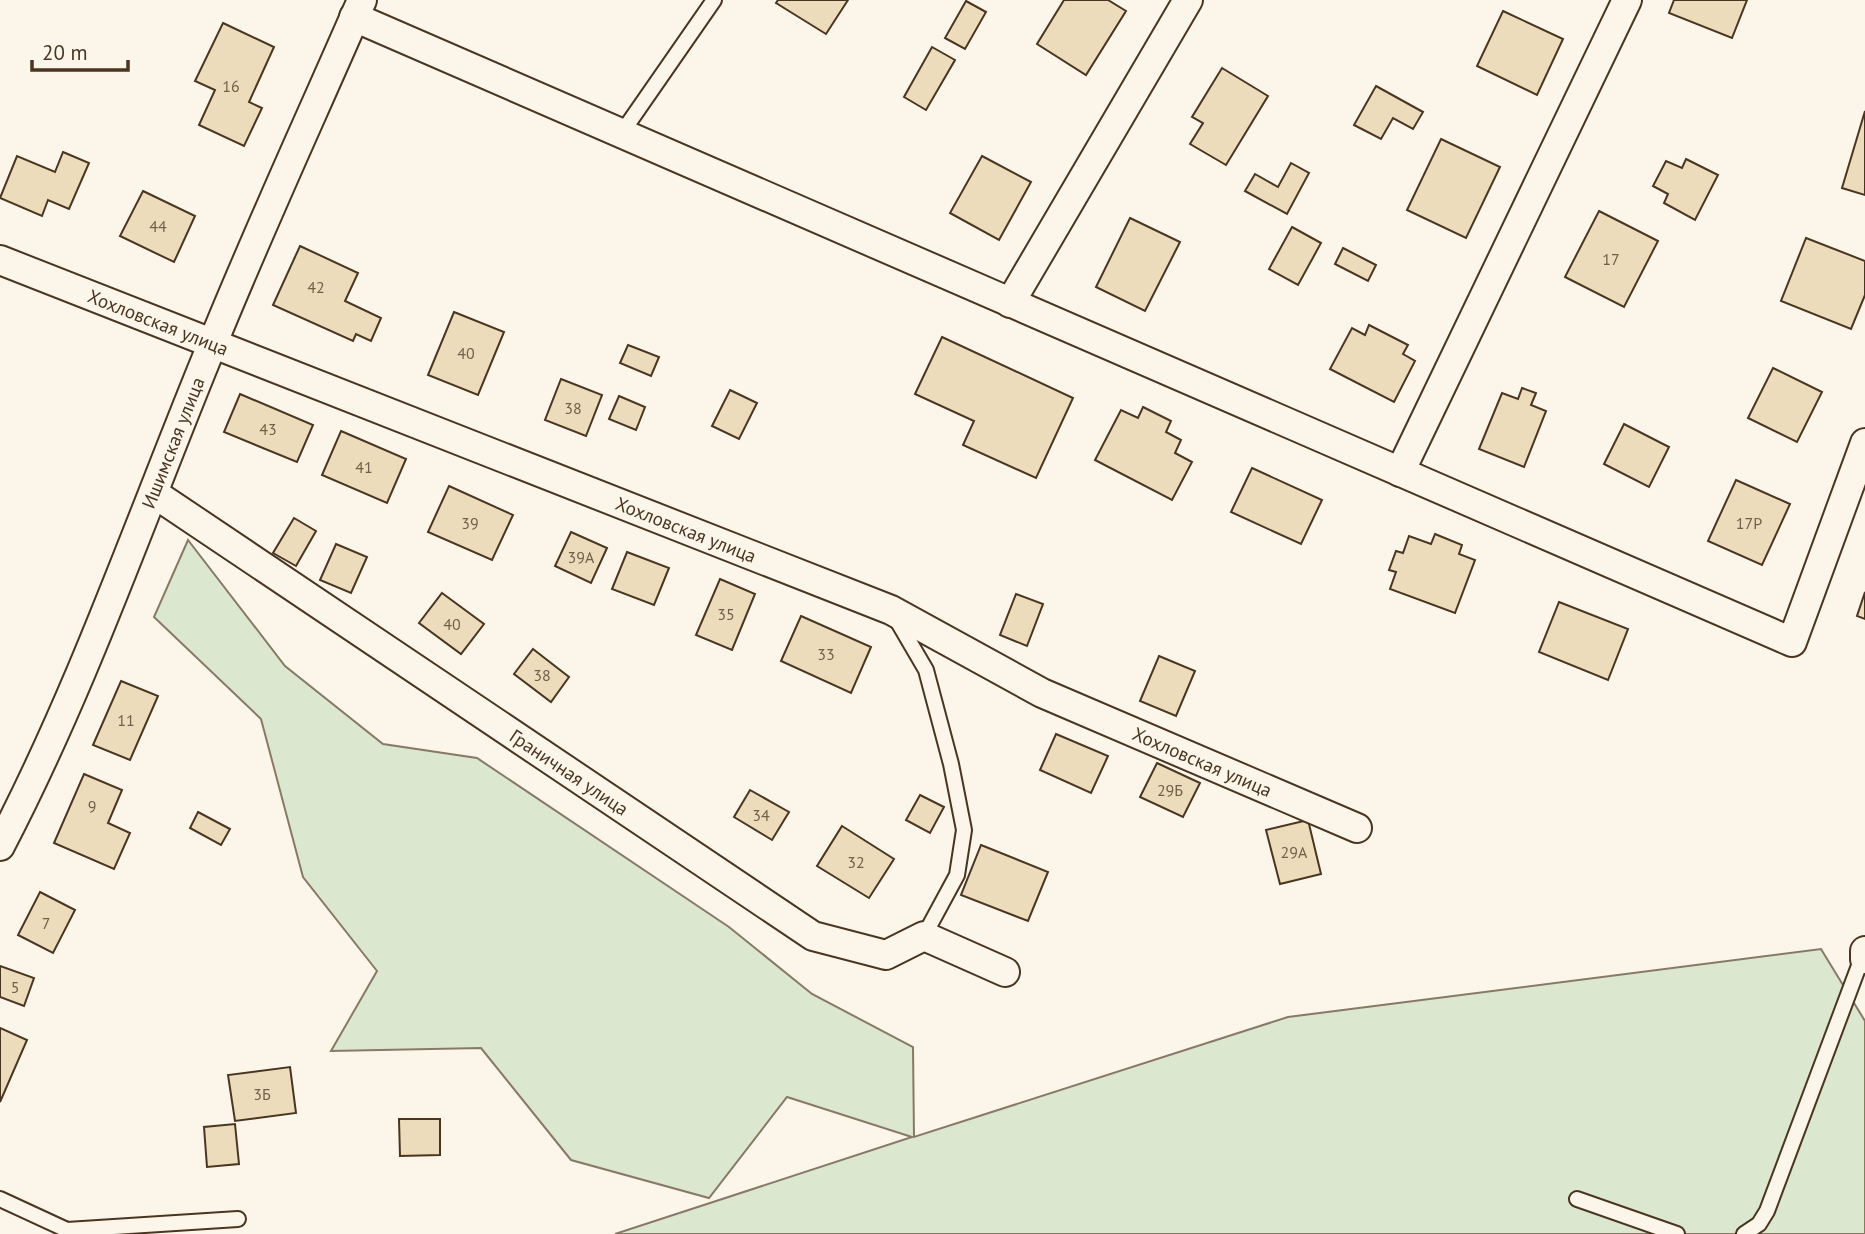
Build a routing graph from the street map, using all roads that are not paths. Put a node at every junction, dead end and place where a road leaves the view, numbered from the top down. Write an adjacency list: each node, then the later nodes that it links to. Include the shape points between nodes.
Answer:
1 (714, 0): 5 (lane)
2 (1188, 0): 7 (street)
3 (1627, 0): 10 (street)
4 (358, 8): 5 (street); 8 (street, Ишимская улица)
5 (621, 134): 7 (street)
6 (0, 260): 8 (street, Хохловская улица)
7 (1010, 303): 10 (street)
8 (212, 345): 11 (street, Ишимская улица); 12 (street, Хохловская улица)
9 (1865, 443): 10 (street, via 1792,642)
10 (1400, 472)
11 (155, 494): 14 (street, Ишимская улица, via 31,787); 15 (street, Граничная улица, via 813,936 886,955)
12 (891, 610): 13 (street, Хохловская улица, via 1042,693); 15 (lane, via 926,670 964,830 957,875)
13 (1357, 828)
14 (0, 846)
15 (924, 936): 17 (street)
16 (1864, 955): 22 (lane, via 1767,1211 1759,1224)
17 (1005, 972)
18 (0, 1199): 20 (lane, via 67,1230)
19 (1577, 1199): 21 (lane)
20 (238, 1219)
21 (1677, 1234)
22 (1744, 1234)

